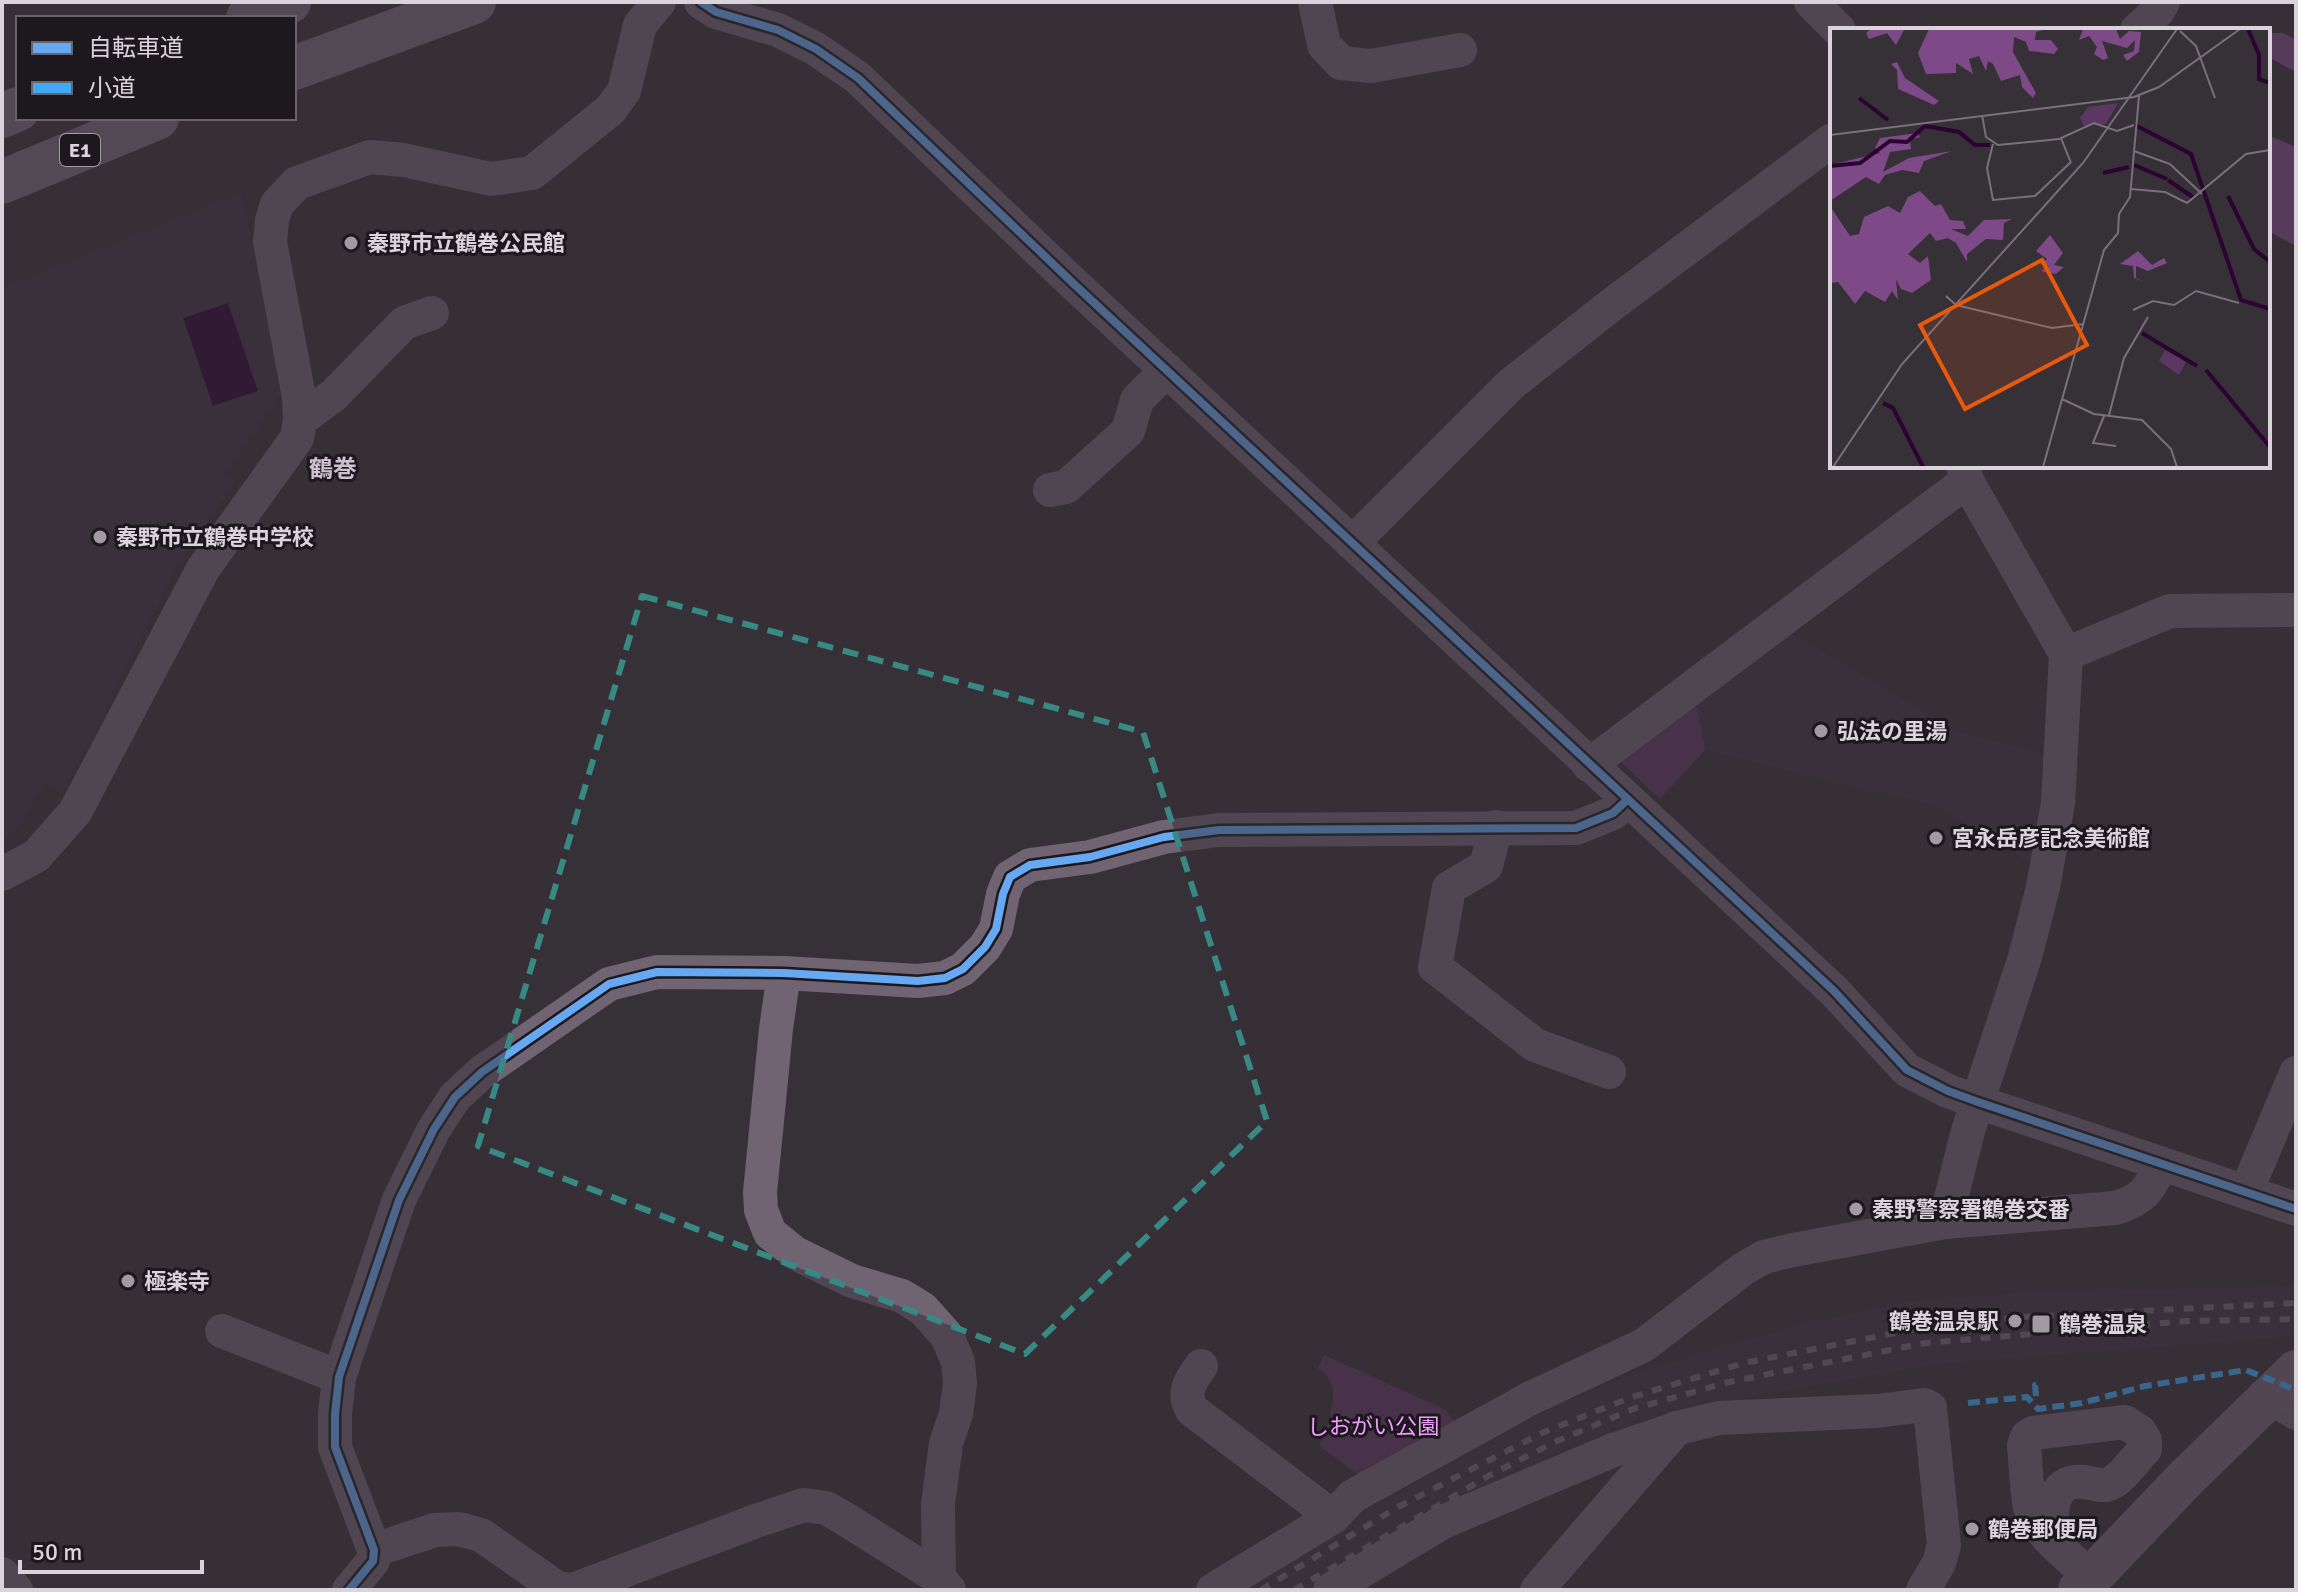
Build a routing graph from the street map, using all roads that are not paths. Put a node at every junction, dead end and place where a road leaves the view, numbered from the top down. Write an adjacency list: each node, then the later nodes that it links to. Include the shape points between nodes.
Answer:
1 (289, 2): 8 (highway)
2 (474, 2): 13 (highway)
3 (659, 2): 19 (street, via 640,25 624,91 610,110 532,173 491,179 370,157 297,183 277,204 270,242)
4 (701, 2): 9 (street, via 716,12)
5 (1315, 2): 12 (street, via 1324,45 1341,63 1371,66)
6 (1811, 2): 10 (street)
7 (2163, 2): 11 (street)
8 (253, 16)
9 (785, 16): 18 (street, via 816,49 858,78)
10 (1837, 28)
11 (2139, 28)
12 (1460, 50)
13 (296, 67)
14 (152, 120): 16 (highway, E1)
15 (1830, 141): 22 (street, via 1510,385)
16 (2, 182)
17 (432, 313): 19 (street, via 404,323 334,395)
18 (1167, 370): 21 (street, via 1137,400 1128,431 1066,487); 22 (street)
19 (300, 420): 28 (street, via 297,438 203,569 75,812 36,856)
20 (1965, 474): 24 (street); 25 (street)
21 (1050, 490)
22 (1352, 543): 25 (street)
23 (2296, 610): 24 (street, via 2170,611)
24 (2066, 654): 32 (street, via 2058,803 2043,887)
25 (1589, 765): 26 (street)
26 (1627, 800): 27 (street, via 1613,813 1576,828); 32 (street, via 1834,991 1907,1070)
27 (1496, 827): 29 (street, via 1219,830 1164,837 1090,857 1030,865 1010,877 996,929 985,947 945,978); 30 (street, via 1486,866 1449,888 1435,967 1535,1045)
28 (2, 874)
29 (784, 973): 39 (street, via 657,972 609,984 482,1072 455,1097 434,1129 399,1200); 48 (street, via 761,1210 770,1233 795,1253 852,1281 902,1296 923,1309 947,1336 960,1383 938,1504)
30 (1609, 1072)
31 (2296, 1073): 34 (street)
32 (1978, 1102): 33 (street); 36 (street)
33 (2160, 1163): 34 (street); 36 (street, via 2146,1194 2131,1204)
34 (2246, 1192): 35 (street)
35 (2296, 1209)
36 (1945, 1222): 44 (street, via 1764,1257 1644,1345 1531,1398 1353,1496)
37 (222, 1331): 39 (street)
38 (1201, 1366): 44 (street, via 1187,1384 1192,1410)
39 (339, 1377): 46 (street, via 335,1447)
40 (2288, 1394): 49 (main road, via 2185,1479)
41 (1678, 1428): 53 (street, via 1443,1522); 54 (street); 55 (street, via 1719,1418 1930,1408 1944,1545)
42 (2028, 1479): 43 (street); 43 (street, via 2024,1445 2033,1433 2125,1422 2140,1432 2145,1449 2111,1483 2074,1481); 45 (street, via 2031,1509)
43 (2062, 1487): 45 (street, via 2051,1508)
44 (1333, 1517): 52 (street)
45 (2054, 1542): 49 (street)
46 (374, 1550): 48 (street, via 435,1530 459,1529 481,1535 557,1588 573,1590 804,1505 826,1508); 51 (street, via 373,1561)
47 (2, 1574): 50 (street)
48 (944, 1584)
49 (2085, 1584)
50 (16, 1590)
51 (349, 1590)
52 (1213, 1590)
53 (1330, 1590)
54 (1537, 1590)
55 (1923, 1590)

